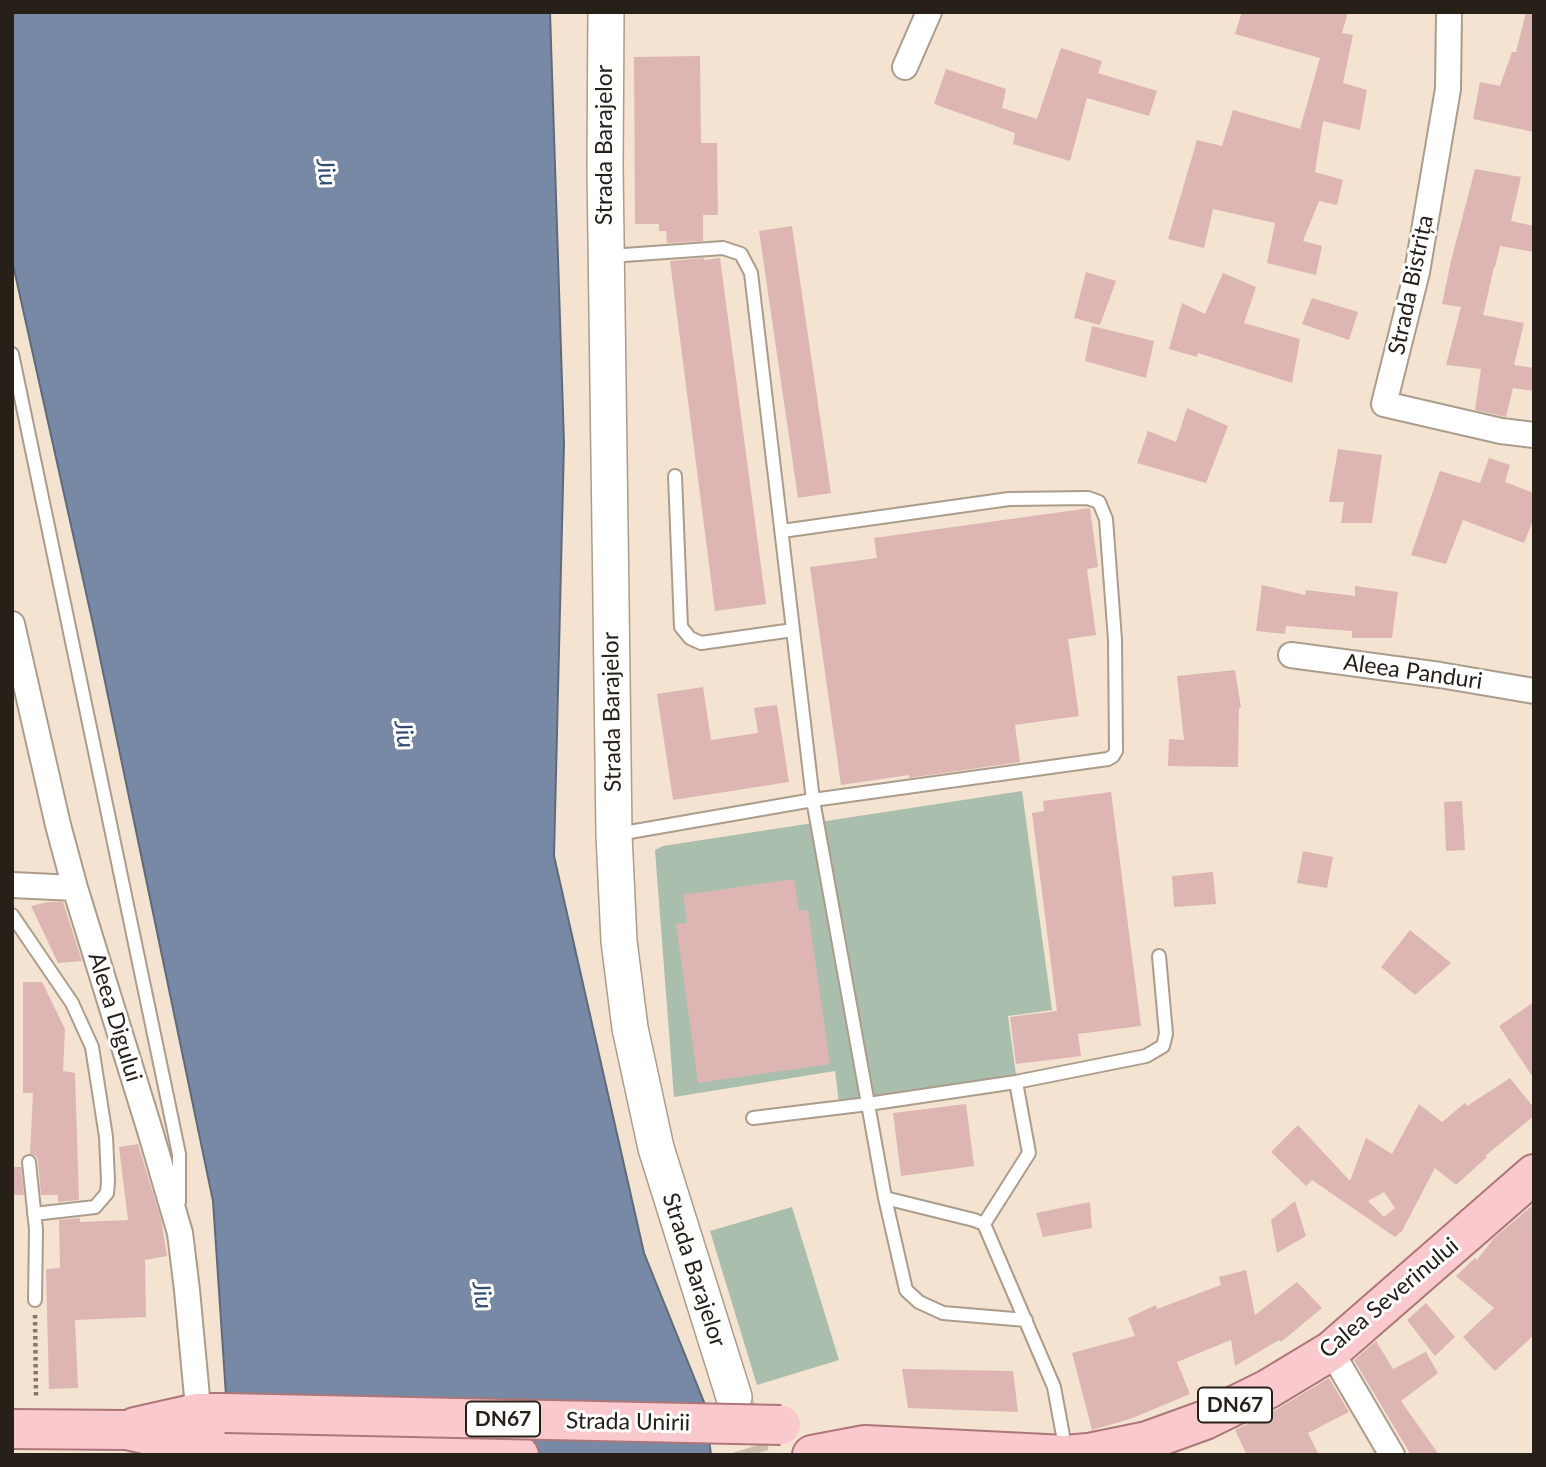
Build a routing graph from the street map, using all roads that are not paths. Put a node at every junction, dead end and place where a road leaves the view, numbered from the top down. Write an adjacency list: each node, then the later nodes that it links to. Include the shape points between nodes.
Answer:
1 (606, 12): 5 (main road, Strada Barajelor)
2 (929, 12): 4 (street)
3 (1449, 12): 7 (street, Strada Bistrița, via 1448,89 1422,246 1384,404)
4 (905, 67)
5 (606, 256): 9 (lane, via 723,248 741,254 751,273); 15 (main road, Strada Barajelor)
6 (12, 354): 28 (lane, via 179,1154)
7 (1534, 435)
8 (675, 476): 11 (lane, via 681,627 701,643)
9 (782, 531): 11 (lane); 14 (lane, via 1009,499 1088,498 1099,502 1106,519 1115,640 1113,756)
10 (12, 624): 17 (street, Aleea Digului)
11 (793, 630): 14 (lane)
12 (1291, 655): 13 (street, Aleea Panduri)
13 (1534, 691)
14 (813, 800): 15 (lane); 21 (lane)
15 (614, 835): 32 (main road, Strada Barajelor, via 619,941 637,1065 666,1184)
16 (12, 886): 17 (street)
17 (75, 888): 28 (street, Aleea Digului)
18 (12, 915): 26 (lane, via 72,1003 92,1047 106,1137 107,1193 96,1207)
19 (1159, 956): 20 (lane, via 1166,1034 1163,1046 1146,1056)
20 (1016, 1082): 21 (lane); 27 (lane, via 1029,1153)
21 (868, 1104): 22 (lane); 25 (lane)
22 (753, 1118)
23 (29, 1162): 26 (lane)
24 (1534, 1174): 31 (main road, Calea Severinului / DN67)
25 (885, 1198): 27 (lane); 30 (lane, via 906,1290 919,1302 943,1313)
26 (34, 1214): 29 (lane)
27 (984, 1224): 30 (lane)
28 (180, 1233): 33 (street, Aleea Digului, via 197,1397)
29 (35, 1300)
30 (1026, 1320): 38 (lane, via 1054,1387)
31 (1331, 1351): 38 (main road, Calea Severinului / DN67, via 1205,1420 1147,1441); 39 (street)
32 (734, 1397)
33 (216, 1425): 34 (main road, Strada Unirii / DN67, via 197,1446 127,1430); 35 (main road, Strada Unirii / DN67, bridge, via 781,1425); 36 (main road, Strada Unirii / DN67)
34 (12, 1429)
35 (865, 1445): 37 (main road, DN67); 38 (main road, Calea Severinului / DN67)
36 (519, 1455)
37 (812, 1455)
38 (1066, 1455)
39 (1392, 1455)

